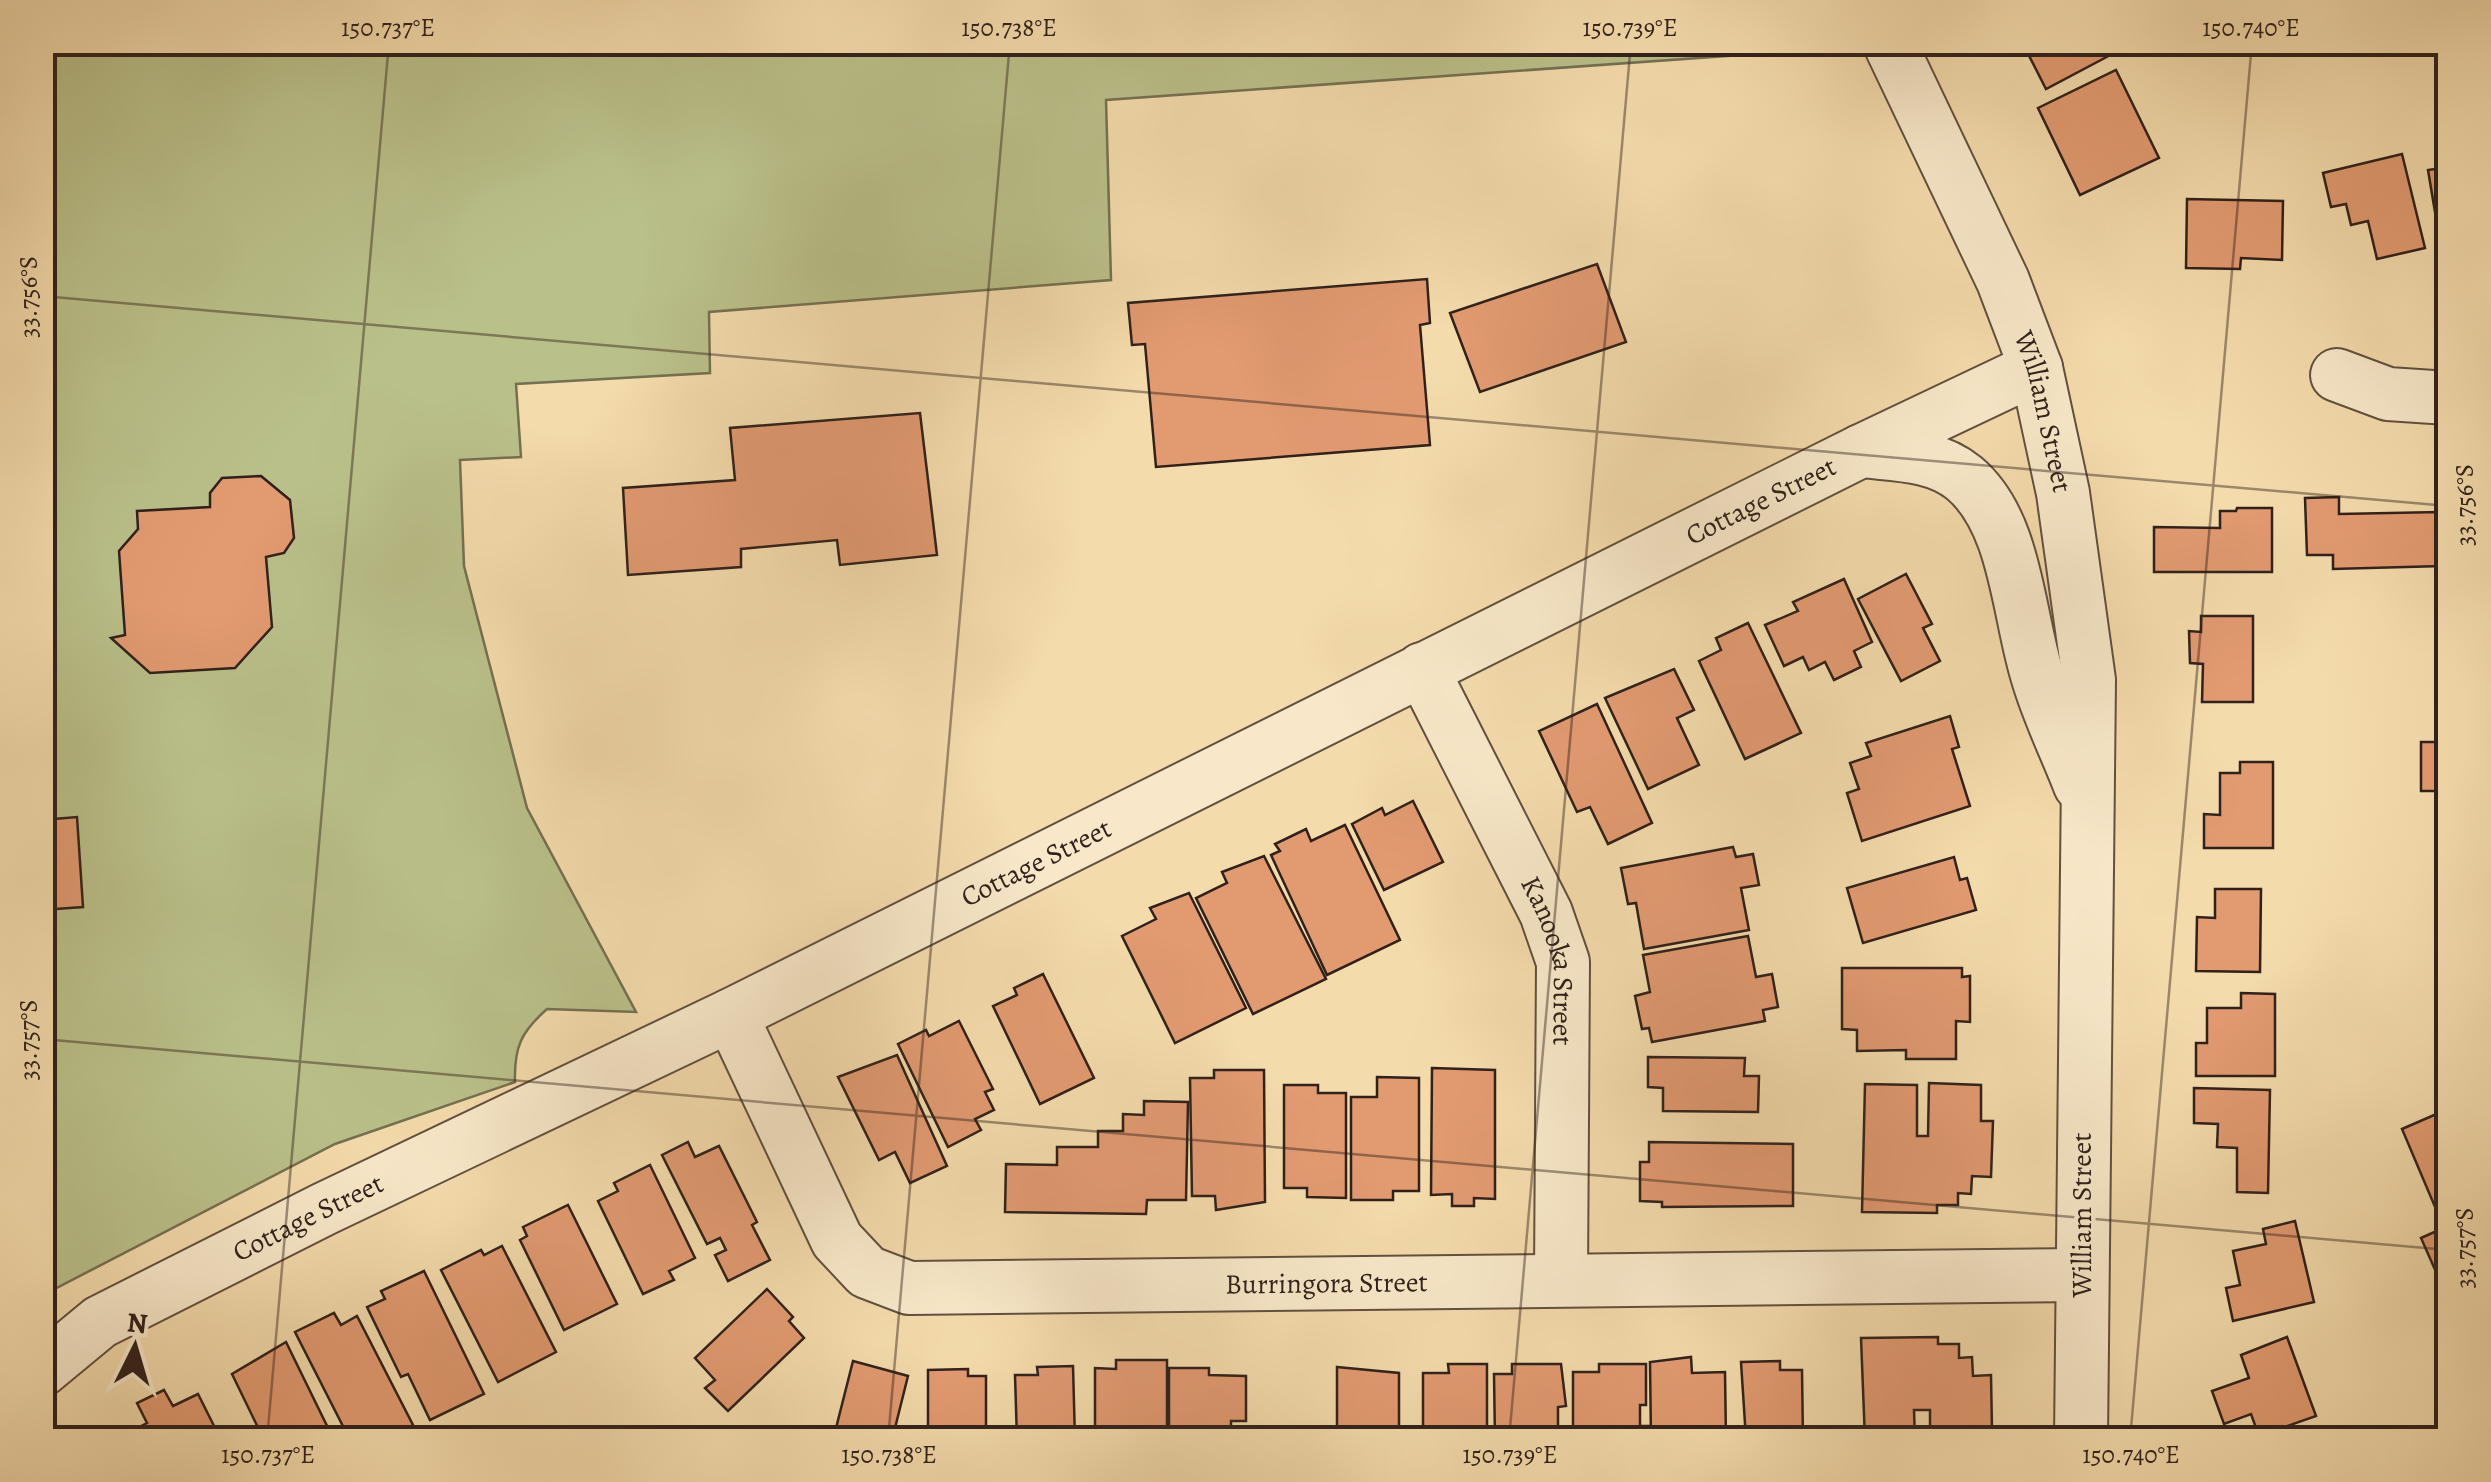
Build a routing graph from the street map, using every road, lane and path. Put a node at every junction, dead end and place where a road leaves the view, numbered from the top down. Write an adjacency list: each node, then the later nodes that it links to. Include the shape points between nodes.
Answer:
1 (1889, 42): 2 (street, William Street, via 2003,281)
2 (2036, 368): 5 (street, Cottage Street); 7 (street, William Street, via 2063,492 2089,680)
3 (2337, 374): 4 (street, via 2388,394)
4 (2448, 398)
5 (1860, 451): 6 (street, Cottage Street); 7 (street, William Street, via 1934,460 1981,496 2000,531 2036,673)
6 (1422, 669): 8 (street, Cottage Street); 10 (street, Kanooka Street, via 1546,913 1563,962)
7 (2088, 811): 9 (street, William Street)
8 (731, 1014): 10 (street, Burringora Street, via 836,1240 867,1272 909,1288); 11 (street, Cottage Street, via 100,1322)
9 (2082, 1275): 10 (street, Burringora Street); 12 (street, William Street)
10 (1561, 1279)
11 (42, 1370)
12 (2081, 1440)

